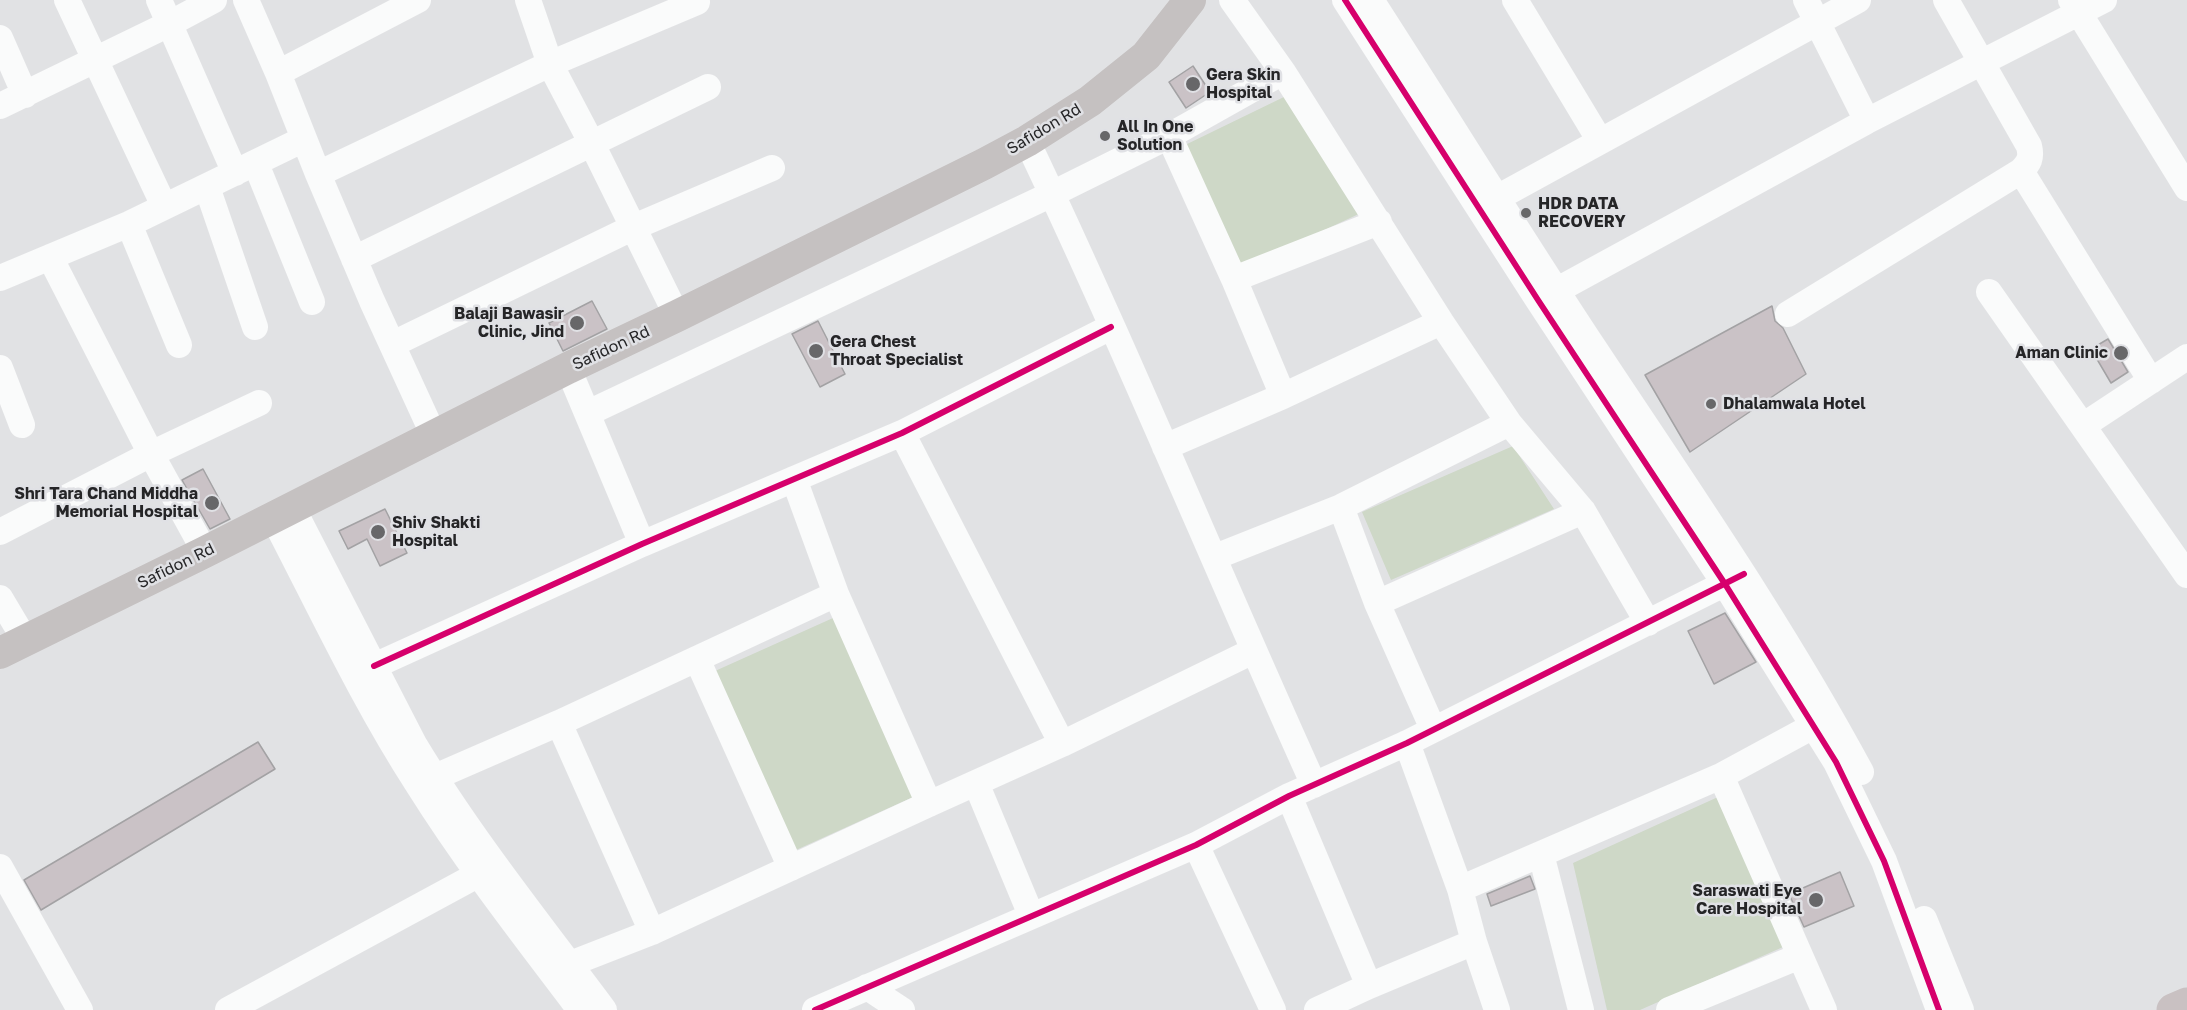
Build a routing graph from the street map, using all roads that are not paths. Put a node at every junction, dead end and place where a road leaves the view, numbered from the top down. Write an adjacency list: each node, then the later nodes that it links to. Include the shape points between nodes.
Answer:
1 (67, 0): 20 (street)
2 (159, 0): 18 (street)
3 (214, 0): 18 (street)
4 (246, 0): 24 (street)
5 (418, 0): 24 (street)
6 (528, 0): 22 (street)
7 (1190, 0): 31 (main road, Safidon Rd, via 1146,56 1090,101)
8 (1233, 0): 23 (street)
9 (1345, 0): 51 (street)
10 (1515, 0): 32 (street)
11 (1858, 0): 17 (street)
12 (1946, 0): 21 (street)
13 (2104, 0): 16 (street)
14 (697, 2): 22 (street)
15 (1376, 2): 41 (street)
16 (2075, 6): 21 (street); 39 (street)
17 (1812, 10): 28 (street); 32 (street)
18 (171, 24): 20 (street); 34 (street)
19 (0, 38): 26 (street)
20 (95, 59): 26 (street); 42 (street)
21 (1982, 62): 28 (street); 36 (street, via 2029,146 2031,155)
22 (550, 64): 33 (street); 37 (street)
23 (1283, 72): 29 (street); 43 (street)
24 (278, 73): 30 (street)
25 (708, 87): 33 (street)
26 (25, 95): 27 (street)
27 (0, 106)
28 (1866, 121): 51 (street)
29 (1169, 136): 40 (street); 49 (street)
30 (304, 139): 34 (street); 37 (street)
31 (1027, 141): 40 (street); 54 (main road, Safidon Rd)
32 (1600, 141): 41 (street)
33 (591, 142): 45 (street); 47 (street)
34 (246, 168): 38 (street); 52 (street)
35 (772, 168): 45 (street)
36 (2021, 171): 53 (street); 63 (street)
37 (318, 174): 47 (street)
38 (207, 187): 42 (street); 56 (street)
39 (2187, 188)
40 (1052, 194): 57 (street); 66 (street)
41 (1497, 198): 51 (street)
42 (164, 206): 44 (street)
43 (1379, 222): 49 (street); 55 (street)
44 (129, 224): 46 (street); 59 (street)
45 (634, 227): 54 (street); 58 (street)
46 (50, 257): 48 (street); 73 (street)
47 (354, 259): 58 (street)
48 (0, 278)
49 (1234, 279): 64 (street)
50 (1989, 292): 69 (street)
51 (1547, 295): 83 (street)
52 (312, 302)
53 (1788, 314)
54 (677, 316): 62 (main road, Safidon Rd)
55 (1441, 322): 64 (street); 67 (street)
56 (255, 327)
57 (1111, 327): 70 (street); 72 (street)
58 (393, 344): 71 (street)
59 (179, 345)
60 (2187, 357): 63 (street)
61 (0, 368): 68 (street)
62 (568, 368): 66 (street); 71 (main road, Safidon Rd)
63 (2151, 381): 69 (street)
64 (1283, 396): 72 (street)
65 (259, 403): 73 (street)
66 (588, 413): 79 (street)
67 (1509, 423): 75 (street); 76 (street)
68 (22, 425)
69 (2084, 426): 82 (street)
70 (902, 433): 74 (street); 96 (street)
71 (434, 436): 77 (main road, Safidon Rd)
72 (1165, 447): 81 (street)
73 (151, 454): 78 (street); 80 (street)
74 (794, 479): 79 (street); 84 (street)
75 (1341, 507): 81 (street); 86 (street)
76 (1583, 511): 86 (street); 87 (street)
77 (283, 512): 80 (main road, Safidon Rd); 91 (street); 98 (street, via 378,719)
78 (0, 532)
79 (642, 544): 91 (street)
80 (205, 552): 88 (main road, Safidon Rd)
81 (1215, 557): 89 (street)
82 (2187, 575)
83 (1734, 579): 87 (street); 92 (street)
84 (836, 594): 90 (street); 102 (street)
85 (0, 598): 88 (street)
86 (1377, 603): 94 (street)
87 (1648, 623): 94 (street)
88 (13, 646)
89 (1253, 651): 96 (street); 100 (street)
90 (697, 659): 93 (street); 106 (street)
91 (374, 666): 98 (street, via 414,744)
92 (1822, 721): 97 (street); 129 (street, via 1884,861); 130 (street, via 1869,787)
93 (559, 723): 98 (street); 110 (street)
94 (1433, 729): 95 (street)
95 (1407, 743): 100 (street); 108 (street)
96 (1062, 744): 99 (street)
97 (1721, 776): 104 (street); 112 (street)
98 (425, 781): 107 (street)
99 (976, 783): 102 (street); 109 (street)
100 (1314, 785): 101 (street)
101 (1289, 796): 103 (street); 114 (street)
102 (929, 804): 106 (street)
103 (1196, 844): 109 (street); 123 (street)
104 (1541, 854): 108 (street); 126 (street)
105 (0, 867): 117 (street)
106 (791, 868): 110 (street)
107 (486, 870): 113 (street); 118 (street); 119 (street)
108 (1460, 890): 111 (street)
109 (1030, 915): 115 (street)
110 (652, 932): 113 (street)
111 (1474, 942): 114 (street); 125 (street)
112 (1800, 956): 127 (street); 128 (street)
113 (570, 964): 120 (street)
114 (1370, 986): 124 (street)
115 (867, 987): 121 (street); 122 (street)
116 (2187, 1004): 131 (highway)
117 (80, 1010)
118 (228, 1010)
119 (580, 1010)
120 (604, 1010)
121 (815, 1010)
122 (902, 1010)
123 (1273, 1010)
124 (1317, 1010)
125 (1497, 1010)
126 (1581, 1010)
127 (1669, 1010)
128 (1824, 1010)
129 (1939, 1010)
130 (1960, 1010)
131 (2173, 1010)

